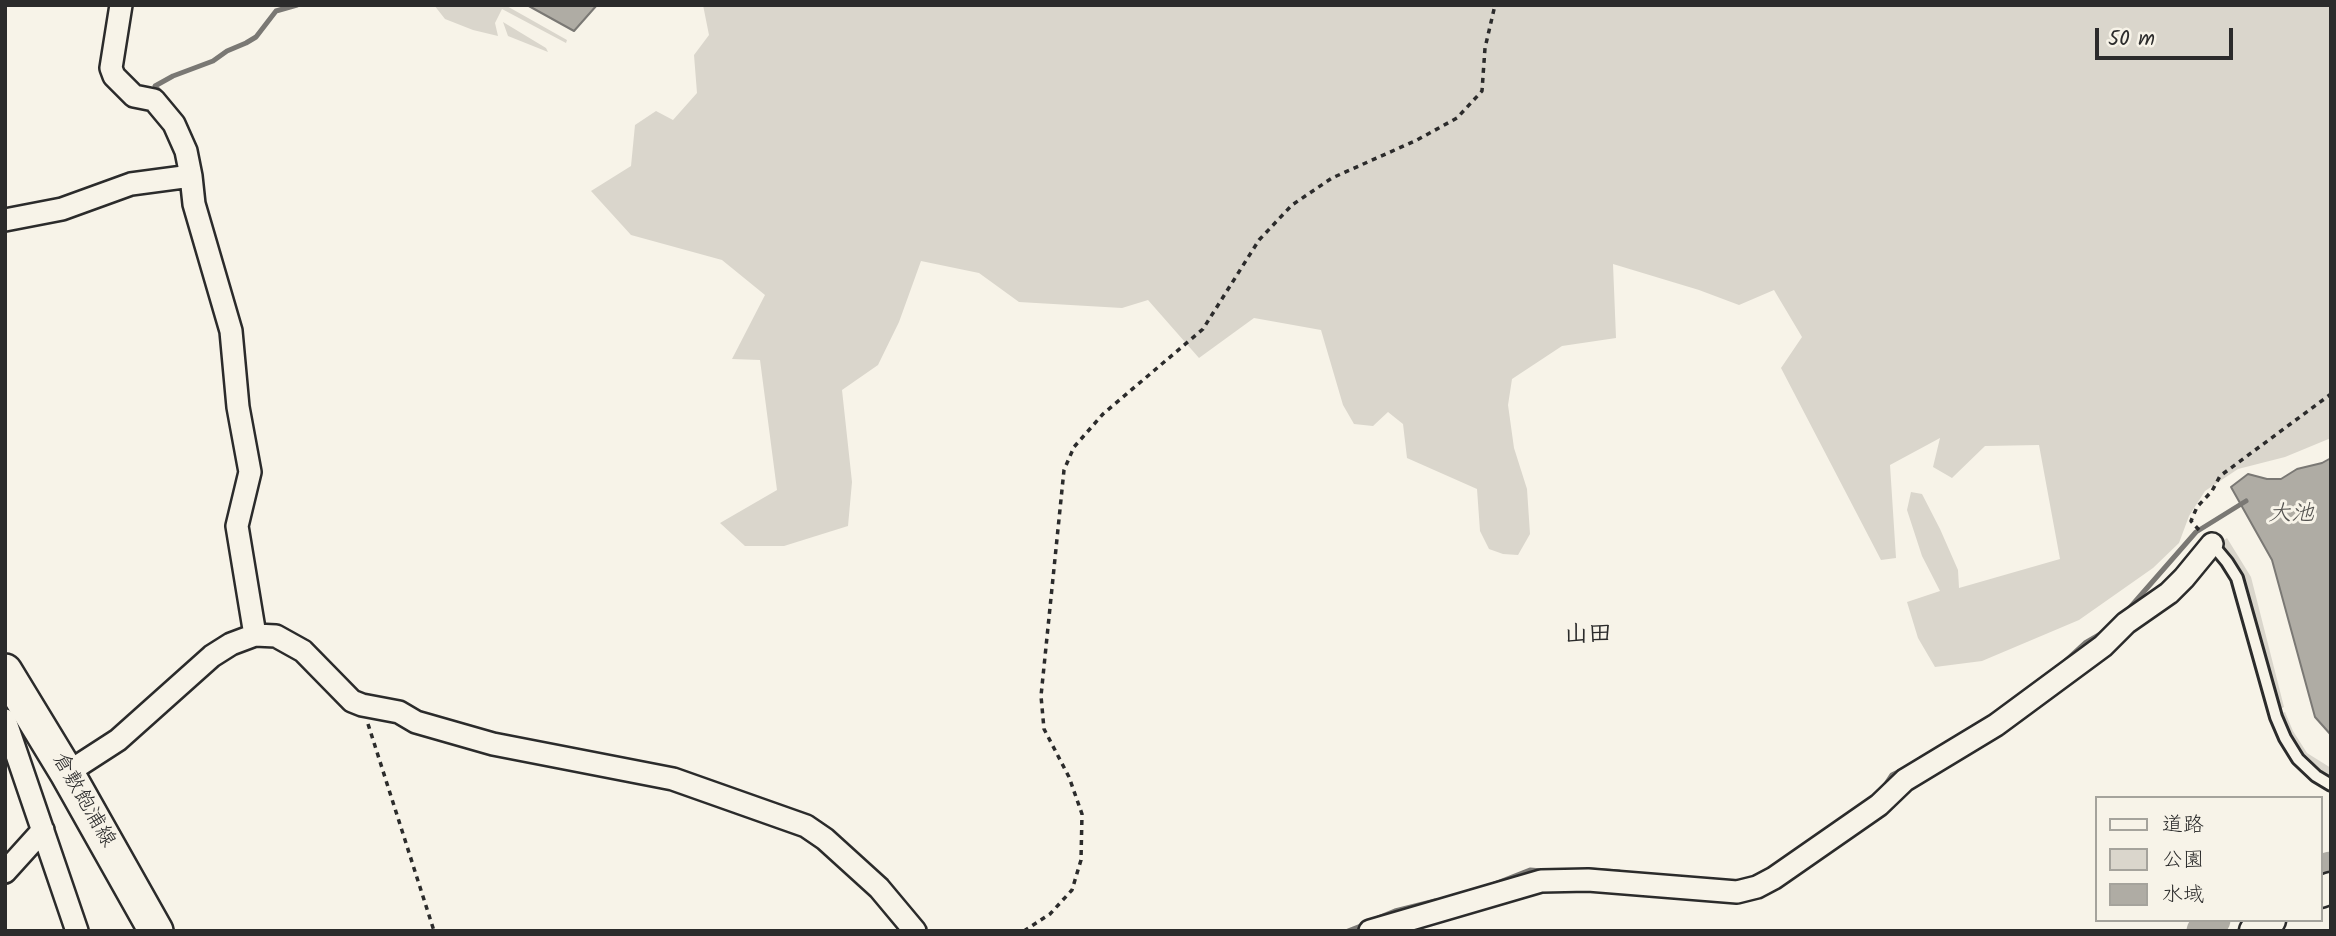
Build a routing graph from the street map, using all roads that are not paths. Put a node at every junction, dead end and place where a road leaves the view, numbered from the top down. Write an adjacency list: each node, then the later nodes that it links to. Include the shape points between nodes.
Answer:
1 (121, 5): 2 (street, via 112,56 114,76 134,96 154,100 174,124)
2 (191, 176): 3 (street, via 131,184 62,209); 5 (street, via 194,204 232,331 238,407 250,472 237,526)
3 (5, 220)
4 (2211, 544): 9 (lane, via 2237,578 2285,738 2298,759); 15 (street, via 2169,593 2126,623 2103,646 1996,725 1912,775 1879,805 1757,887 1737,892 1588,880 1541,881)
5 (255, 635): 8 (street, via 212,656 118,740); 14 (street, via 276,636 303,651 352,701 362,705 399,712 416,722 493,744 673,779 806,826 879,888)
6 (5, 671): 8 (main road, 倉敷飽浦線)
7 (5, 720): 10 (street)
8 (66, 773): 13 (main road, 倉敷飽浦線)
9 (2331, 785)
10 (43, 830): 11 (street); 12 (street)
11 (5, 873)
12 (77, 931)
13 (156, 931)
14 (915, 931)
15 (1370, 931)

